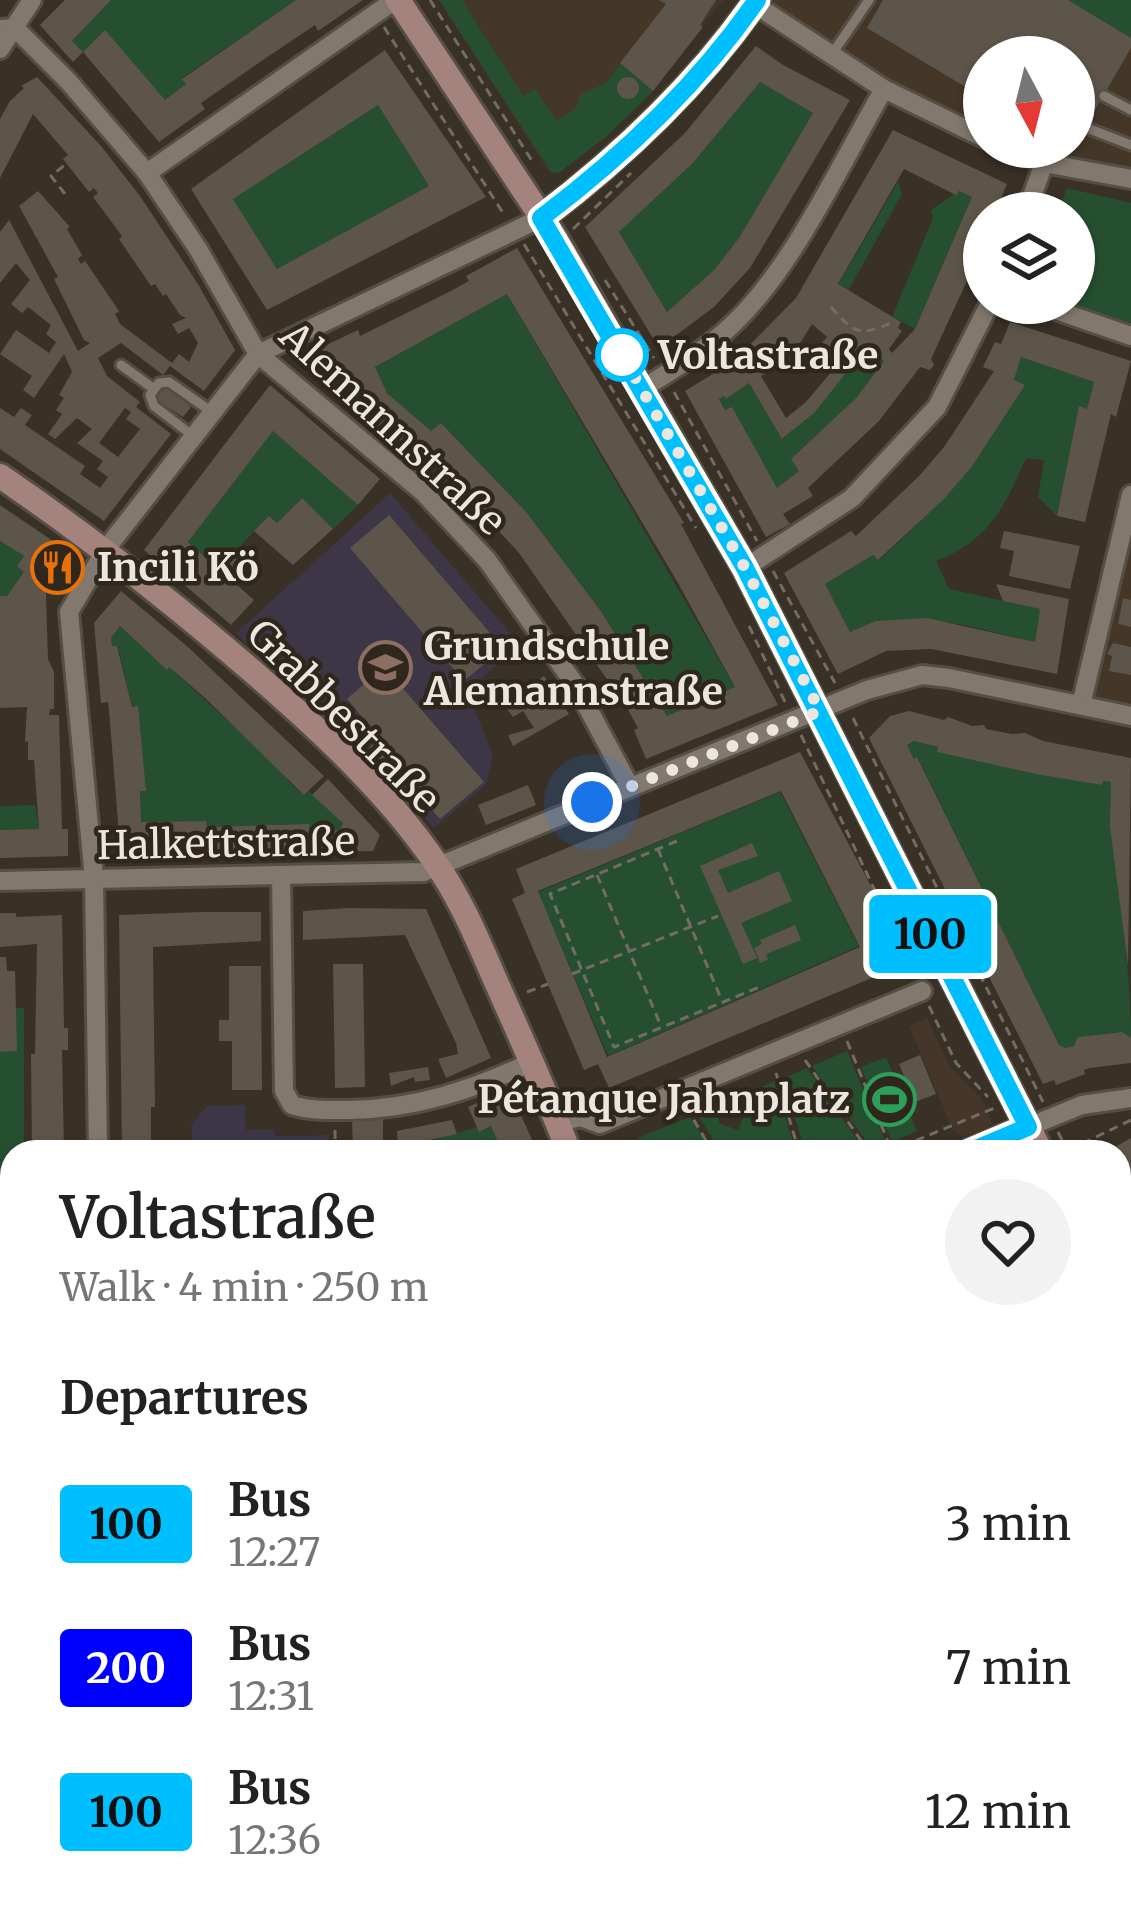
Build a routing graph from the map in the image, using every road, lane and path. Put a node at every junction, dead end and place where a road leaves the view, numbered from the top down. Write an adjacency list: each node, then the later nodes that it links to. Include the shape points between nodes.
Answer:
1 (32, 0): 6 (street)
2 (397, 0): 5 (street); 20 (street)
3 (868, 0): 8 (lane)
4 (756, 2): 8 (street); 20 (street, via 631,145)
5 (375, 14): 17 (street); 21 (path)
6 (7, 29): 7 (street); 17 (street, Alemannstraße, via 69,82)
7 (0, 49)
8 (832, 54): 9 (street)
9 (884, 89): 12 (street); 30 (street, via 767,287 733,324)
10 (1104, 96): 11 (lane)
11 (1131, 110)
12 (963, 128)
13 (1095, 131): 14 (lane)
14 (1131, 145)
15 (66, 164): 19 (path, via 51,176)
16 (1069, 168): 18 (street)
17 (147, 173): 28 (street, Alemannstraße)
18 (1131, 178)
19 (65, 194)
20 (541, 218): 21 (street); 32 (street)
21 (514, 230): 28 (street); 37 (path)
22 (830, 307): 23 (path, via 859,332)
23 (891, 323)
24 (979, 324): 39 (street, via 937,407 852,497)
25 (1095, 324): 26 (street)
26 (1131, 336)
27 (640, 337): 30 (path)
28 (258, 354): 33 (street); 46 (street, Alemannstraße, via 422,492 487,560 576,686)
29 (121, 365): 31 (lane)
30 (665, 374): 32 (street); 39 (path)
31 (154, 389): 33 (lane, via 169,382); 34 (lane, via 154,406)
32 (642, 389): 39 (street)
33 (212, 412): 34 (street)
34 (194, 436): 38 (street)
35 (0, 476): 38 (street, Grabbestraße)
36 (1131, 495): 42 (street)
37 (702, 538)
38 (106, 549): 49 (street, Grabbestraße, via 301,713); 52 (street, via 69,612)
39 (755, 562): 41 (path); 43 (street)
40 (746, 619): 45 (path)
41 (844, 700): 42 (street, Halkettstraße, via 922,675); 43 (street, Halkettstraße); 71 (path)
42 (1081, 705): 44 (street, Halkettstraße)
43 (820, 711): 45 (street, Halkettstraße); 71 (street)
44 (1131, 716)
45 (794, 721): 46 (street, Halkettstraße); 61 (path)
46 (630, 787): 49 (street, Halkettstraße)
47 (676, 841): 48 (path)
48 (657, 849): 50 (path); 55 (path)
49 (439, 866): 51 (street, Halkettstraße); 62 (street, Grabbestraße)
50 (597, 874): 56 (path); 57 (path, via 550,893)
51 (281, 875): 52 (street, Halkettstraße); 72 (street, via 284,1091 292,1105)
52 (94, 879): 53 (street, Halkettstraße); 76 (street)
53 (0, 881)
54 (718, 916): 55 (path)
55 (690, 927): 56 (path); 63 (path)
56 (629, 951): 57 (path); 65 (path)
57 (581, 970): 58 (path); 65 (path, via 614,1048)
58 (572, 974)
59 (548, 984): 62 (path)
60 (762, 986): 63 (path)
61 (922, 991): 64 (street); 71 (path, via 956,1063 988,1096)
62 (505, 1001): 68 (street, Grabbestraße)
63 (723, 1002): 65 (path)
64 (840, 1024): 66 (street); 82 (path)
65 (662, 1028)
66 (794, 1044): 67 (street); 81 (path)
67 (770, 1053): 69 (street); 80 (path)
68 (532, 1063): 72 (street, via 460,1094); 74 (street, Grabbestraße)
69 (679, 1091): 74 (street, via 600,1124 581,1117); 79 (path)
70 (1131, 1098): 75 (street, via 1082,1105)
71 (1015, 1099): 75 (street); 75 (path); 75 (path); 83 (path)
72 (335, 1110): 77 (path)
73 (1131, 1120): 87 (path)
74 (558, 1123): 78 (street, Grabbestraße)
75 (1029, 1127): 84 (street); 85 (street); 86 (path)
76 (98, 1140)
77 (335, 1140)
78 (564, 1140)
79 (705, 1140)
80 (796, 1140)
81 (861, 1140)
82 (886, 1140)
83 (916, 1140)
84 (998, 1140)
85 (1035, 1140)
86 (1050, 1140)
87 (1090, 1140)

